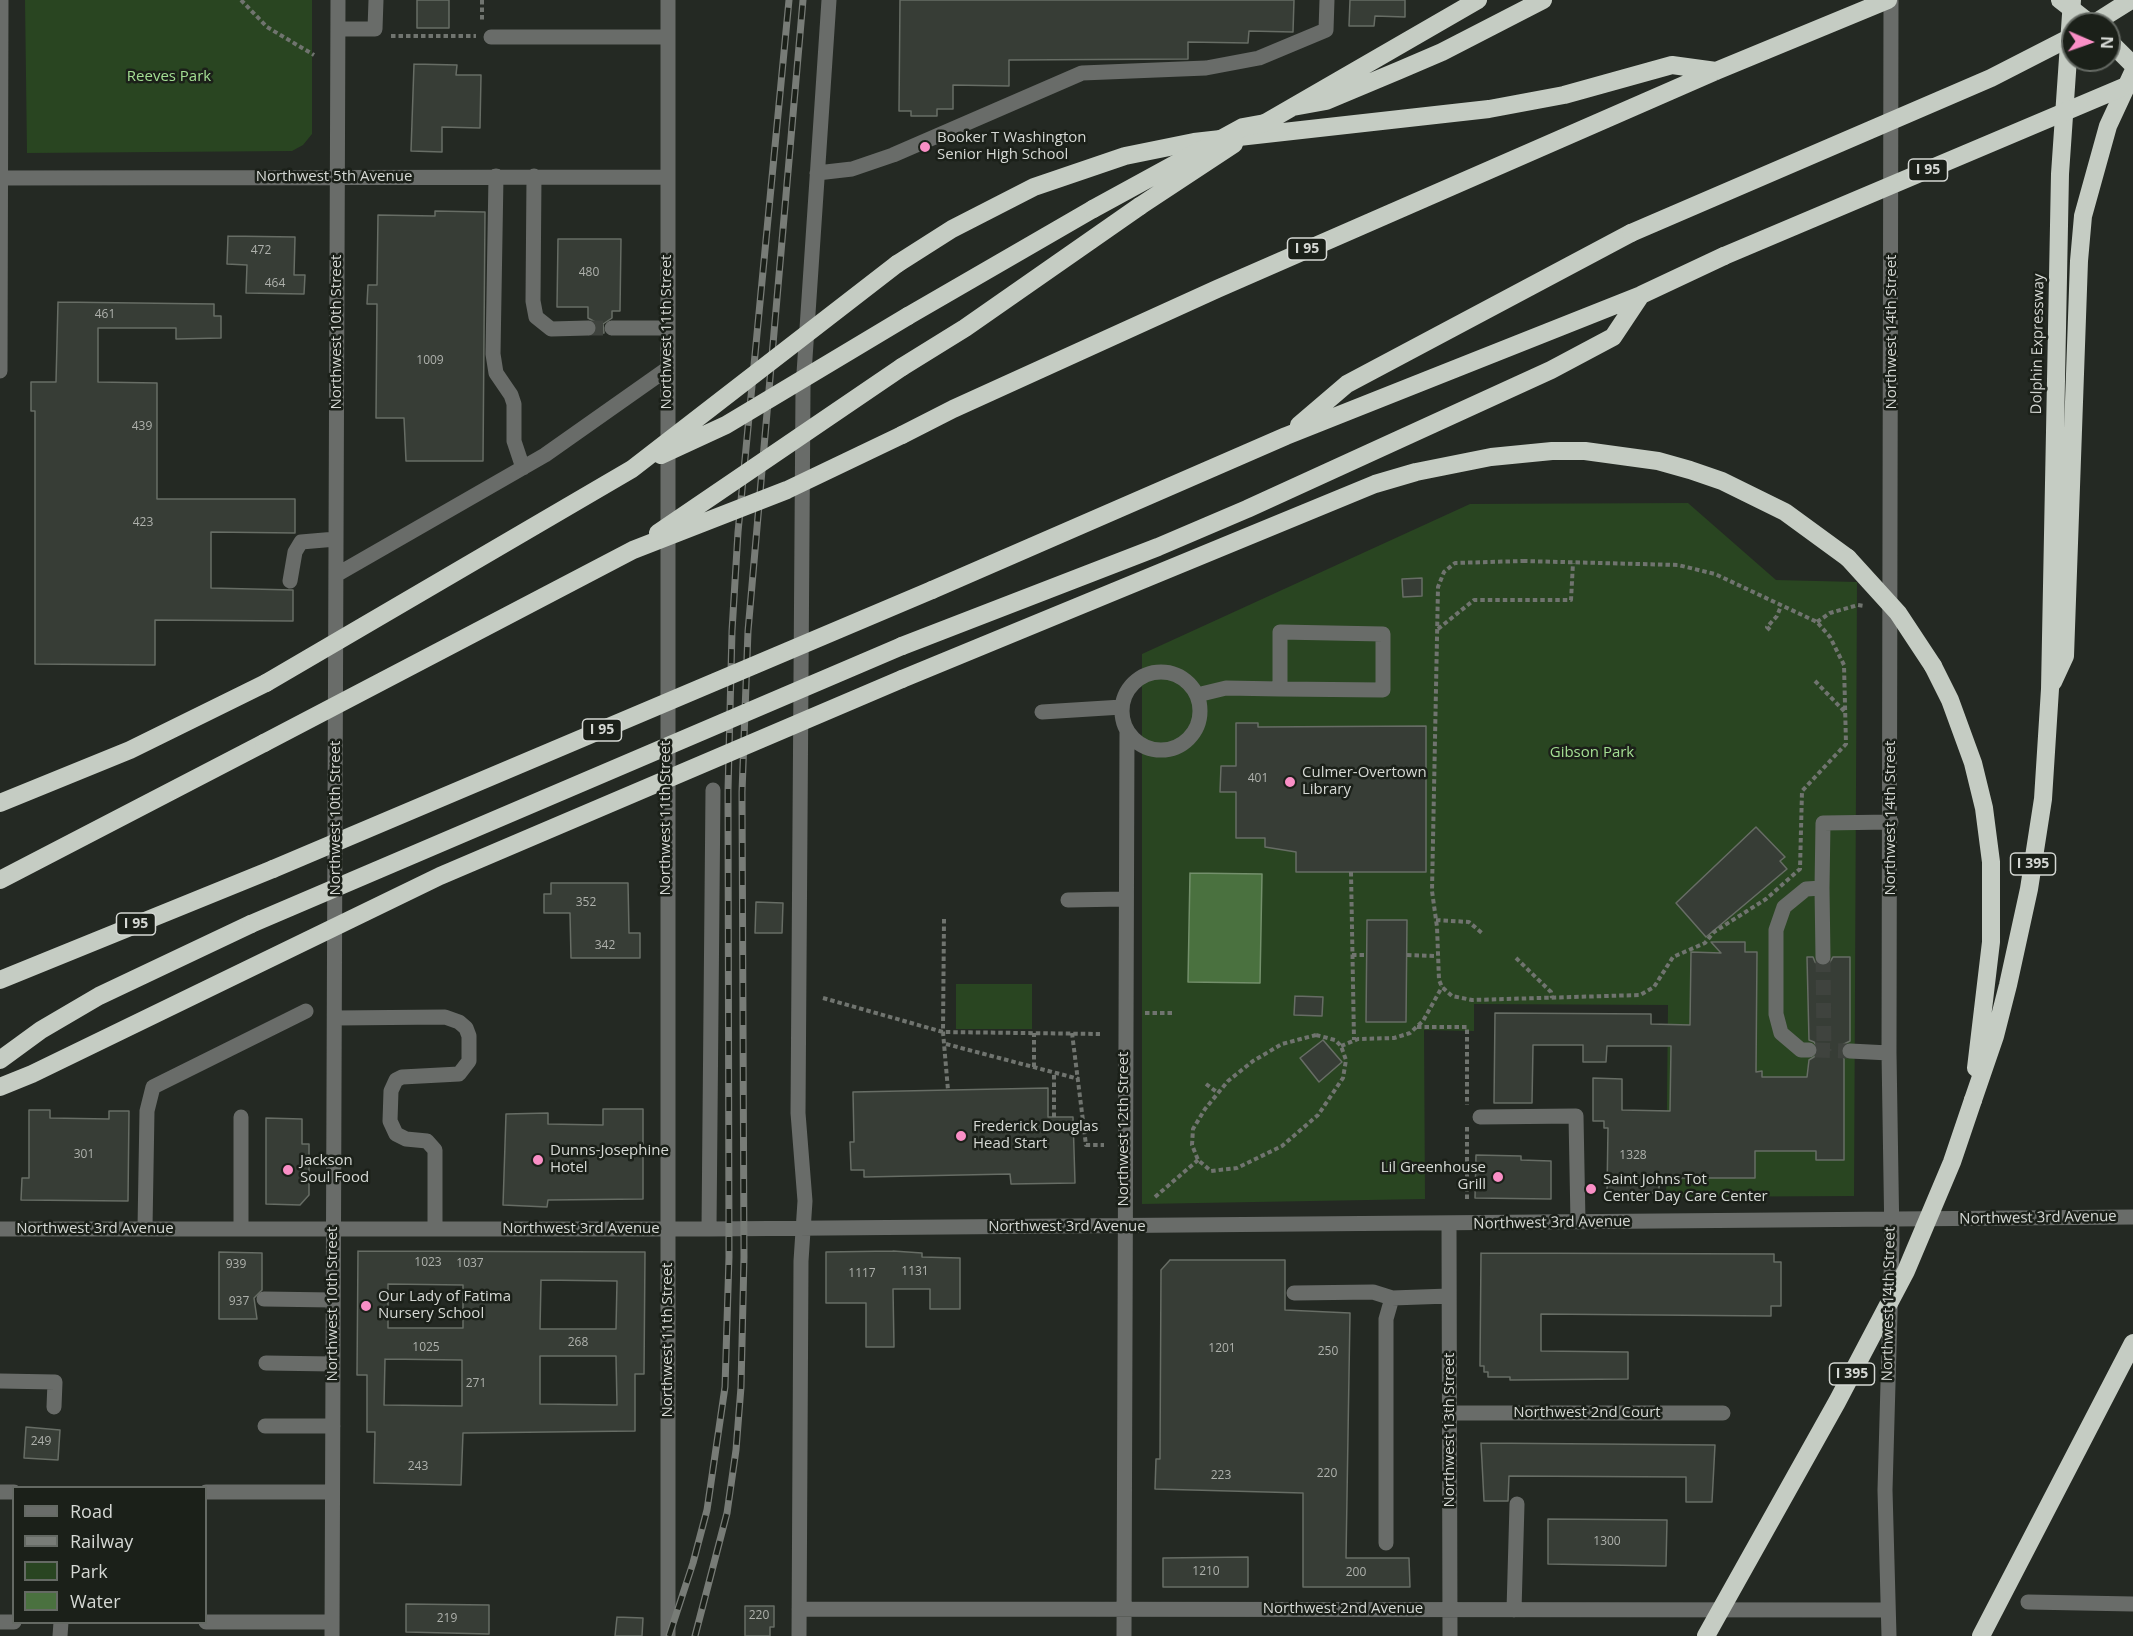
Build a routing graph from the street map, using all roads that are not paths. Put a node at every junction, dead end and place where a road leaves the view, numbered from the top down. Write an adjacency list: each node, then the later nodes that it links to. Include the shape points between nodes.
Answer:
1 (1, 0): 31 (street)
2 (338, 0): 15 (street, Northwest 10th Street)
3 (376, 0): 15 (street, via 375,29)
4 (668, 0): 17 (street, Northwest 11th Street)
5 (830, 0): 26 (street)
6 (1327, 0): 26 (street, via 1326,30 1259,58 1206,68 1082,73 893,155 852,169)
7 (1478, 0): 24 (highway)
8 (1543, 0): 24 (highway, via 1400,70 1326,101)
9 (1890, 0): 21 (highway, I 95); 53 (street, Northwest 14th Street)
10 (2060, 0): 13 (highway, bridge)
11 (2072, 0): 46 (highway, Dolphin Expressway, via 2059,207)
12 (2131, 0): 14 (highway)
13 (2076, 12)
14 (2112, 12)
15 (338, 30): 29 (street, Northwest 10th Street)
16 (485, 32): 17 (street)
17 (668, 37): 30 (street, Northwest 11th Street)
18 (2061, 42): 38 (highway, bridge, via 1980,82 1630,233 1347,384)
19 (2121, 52): 20 (highway)
20 (2133, 65)
21 (1716, 71): 40 (highway, bridge, via 1672,65 1564,95 1490,109 1194,142 1125,156 1024,192 952,228 897,264); 42 (highway, I 95, bridge, via 1217,289 953,409 788,490)
22 (2133, 72): 46 (highway, via 2108,126 2083,216 2065,656)
23 (2133, 83): 32 (highway, I 95, bridge)
24 (1293, 107): 25 (highway)
25 (1265, 123): 40 (highway, bridge, via 1243,127 1093,209 726,425); 42 (highway, bridge)
26 (817, 173): 78 (street, via 803,388 798,1113 805,1201)
27 (496, 176): 28 (street, Northwest 5th Avenue); 29 (street, Northwest 5th Avenue); 39 (street, via 494,364 500,381 512,395 514,441)
28 (534, 176): 30 (street, Northwest 5th Avenue); 33 (street, via 536,317 551,328)
29 (338, 177): 31 (street, Northwest 5th Avenue); 41 (street, Northwest 10th Street)
30 (667, 177): 35 (street, Northwest 11th Street)
31 (0, 178): 37 (street)
32 (1648, 291): 38 (highway, I 95); 65 (highway, bridge, via 1613,337 1551,370 1158,547 902,646 251,924 99,996)
33 (588, 328)
34 (612, 328): 35 (street)
35 (667, 328): 36 (street, Northwest 11th Street)
36 (667, 369): 39 (street); 81 (street, Northwest 11th Street)
37 (0, 371)
38 (1286, 436): 59 (highway, I 95, bridge, via 273,869)
39 (523, 468): 43 (street)
40 (632, 469): 52 (highway, bridge, via 266,683 130,750)
41 (336, 539): 43 (street, Northwest 10th Street); 44 (street, via 301,542 295,552)
42 (633, 550): 54 (highway, I 95, bridge)
43 (336, 575): 61 (street, Northwest 10th Street)
44 (290, 581)
45 (1280, 689): 45 (street, via 1383,690 1383,634 1280,632); 47 (street, via 1226,688)
46 (2050, 689): 67 (highway, I 395, via 2036,848 1995,1035)
47 (1197, 695): 48 (street, via 1180,676 1155,671 1132,684); 50 (street, via 1199,721 1194,733 1173,749 1146,748)
48 (1122, 707): 49 (street); 50 (street, Northwest 12th Street)
49 (1042, 712)
50 (1126, 730): 56 (street, Northwest 12th Street)
51 (713, 789): 82 (street)
52 (0, 803)
53 (1891, 822): 55 (street, via 1823,823); 64 (street, Northwest 14th Street)
54 (0, 880)
55 (1822, 888): 58 (street); 62 (street, via 1806,889 1784,907 1776,930 1776,1014 1781,1033 1801,1050)
56 (1125, 899): 57 (street); 74 (street, Northwest 12th Street)
57 (1068, 900)
58 (1823, 957)
59 (0, 980)
60 (306, 1011): 75 (street, via 153,1087 147,1111)
61 (336, 1018): 77 (street, Northwest 10th Street); 80 (street, via 445,1017 466,1028 469,1061 459,1074 402,1077 391,1091 390,1122 396,1134 427,1141 435,1149)
62 (1809, 1050)
63 (1850, 1051): 64 (street)
64 (1889, 1053): 71 (street, Northwest 14th Street)
65 (0, 1060)
66 (0, 1087): 67 (highway, bridge, via 440,876 902,679 1375,484 1491,457 1585,451 1658,461 1690,470 1764,501 1809,528 1848,558 1898,613 1933,666 1966,742 1979,784 1993,883)
67 (1973, 1100): 114 (highway, I 395, bridge, via 1953,1162 1906,1271)
68 (241, 1117): 76 (street)
69 (1471, 1117): 72 (street, via 1576,1116)
70 (2133, 1217): 71 (street, Northwest 3rd Avenue)
71 (1891, 1220): 72 (street, Northwest 3rd Avenue); 107 (street, Northwest 14th Street)
72 (1578, 1222): 73 (street, Northwest 3rd Avenue)
73 (1449, 1224): 74 (street, Northwest 3rd Avenue); 84 (street, Northwest 13th Street)
74 (1125, 1226): 78 (street, Northwest 3rd Avenue); 104 (street, Northwest 12th Street)
75 (145, 1228): 76 (street, Northwest 3rd Avenue); 79 (street, Northwest 3rd Avenue)
76 (241, 1228): 77 (street, Northwest 3rd Avenue)
77 (333, 1228): 80 (street, Northwest 3rd Avenue); 87 (street, Northwest 10th Street)
78 (803, 1228): 82 (street, Northwest 3rd Avenue); 103 (street)
79 (0, 1229)
80 (435, 1229): 81 (street, Northwest 3rd Avenue)
81 (667, 1229): 82 (street, Northwest 3rd Avenue); 110 (street, Northwest 11th Street)
82 (709, 1229)
83 (1294, 1293): 85 (street, via 1373,1293)
84 (1449, 1296): 85 (street); 93 (street, Northwest 13th Street)
85 (1392, 1298): 100 (street, via 1386,1319)
86 (264, 1299): 87 (street)
87 (333, 1300): 90 (street, Northwest 10th Street)
88 (2133, 1343): 116 (highway)
89 (266, 1363): 90 (street)
90 (333, 1364): 96 (street, Northwest 10th Street)
91 (0, 1381): 92 (street, via 55,1383)
92 (54, 1407)
93 (1450, 1413): 94 (street, Northwest 2nd Court); 105 (street, Northwest 13th Street)
94 (1723, 1413)
95 (265, 1426): 96 (street)
96 (333, 1426): 98 (street, Northwest 10th Street)
97 (207, 1492): 98 (street)
98 (332, 1492): 109 (street, Northwest 10th Street)
99 (1516, 1504): 106 (street)
100 (1386, 1543)
101 (2028, 1602): 102 (street)
102 (2133, 1604)
103 (799, 1609): 104 (street, Northwest 2nd Avenue); 111 (street)
104 (1124, 1609): 105 (street, Northwest 2nd Avenue); 112 (street, Northwest 12th Street)
105 (1450, 1609): 106 (street, Northwest 2nd Avenue); 113 (street, Northwest 13th Street)
106 (1514, 1610): 107 (street, Northwest 2nd Avenue)
107 (1887, 1610): 115 (street, Northwest 14th Street)
108 (207, 1622): 109 (street)
109 (332, 1629)
110 (668, 1636)
111 (799, 1636)
112 (1124, 1636)
113 (1450, 1636)
114 (1706, 1636)
115 (1889, 1636)
116 (1981, 1636)

